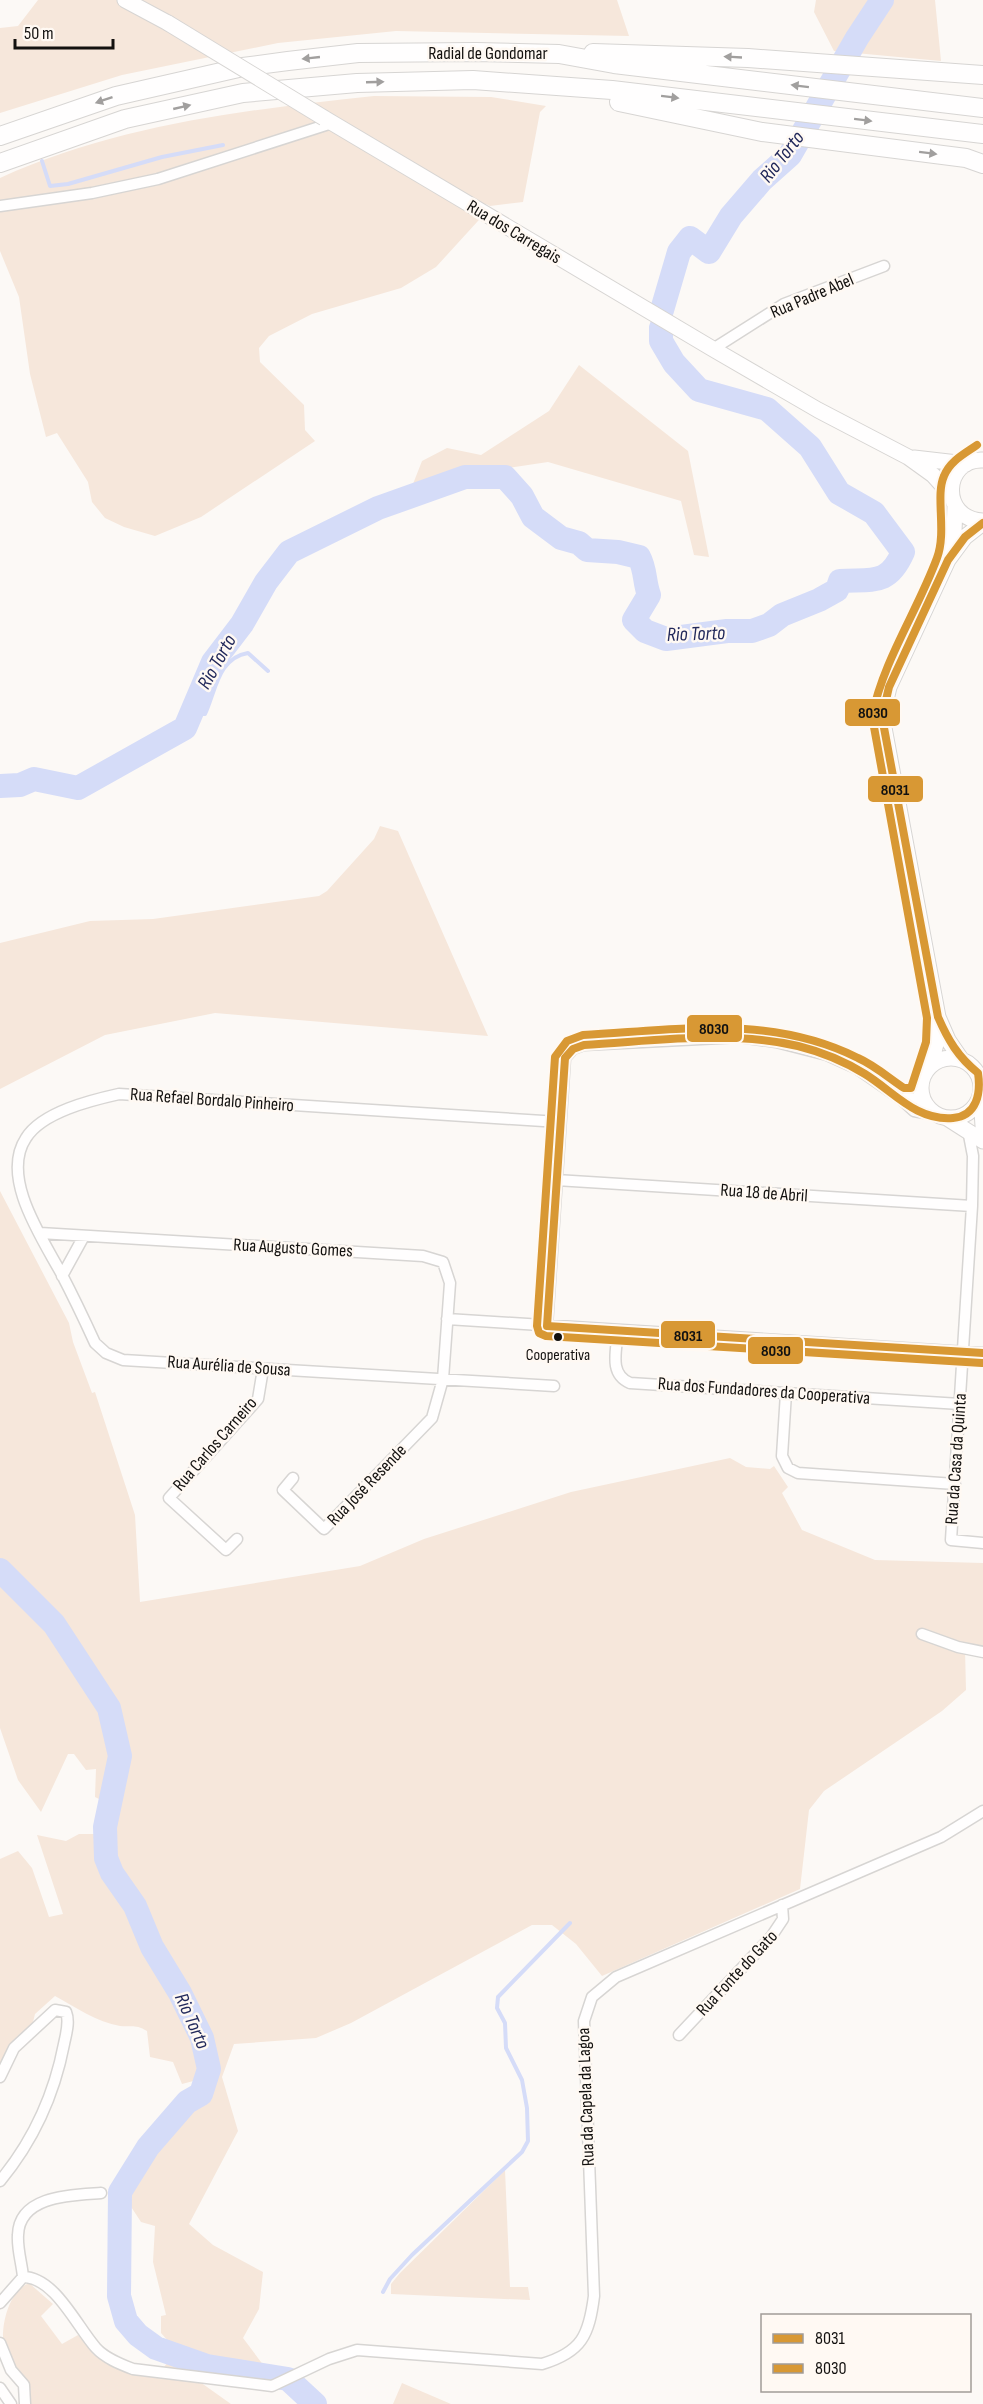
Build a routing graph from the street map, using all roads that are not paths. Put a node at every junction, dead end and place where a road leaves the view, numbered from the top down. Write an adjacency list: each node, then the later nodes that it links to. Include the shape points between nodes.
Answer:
1 (125, 0): 6 (street, Rua dos Carregais, bridge)
2 (616, 58): 3 (highway, one-way to 2); 5 (highway, one-way to 2); 8 (highway, Radial de Gondomar, one-way to 8, via 358,53 265,64 117,96)
3 (983, 75)
4 (611, 95): 7 (highway, one-way to 7); 9 (highway, Radial de Gondomar, one-way to 4, via 125,119 243,93 357,83 473,80); 10 (highway, one-way to 10, via 762,132 966,158)
5 (983, 108)
6 (328, 120): 11 (street, via 158,179); 13 (street, Rua dos Carregais)
7 (983, 134)
8 (0, 136)
9 (0, 163)
10 (983, 164)
11 (0, 206)
12 (884, 266): 13 (street, Rua Padre Abel, via 784,304)
13 (713, 349): 14 (street, Rua dos Carregais)
14 (908, 457): 15 (street, Rua dos Carregais); 16 (street, Rua dos Carregais, via 933,475)
15 (977, 460): 16 (street, via 957,472 952,483)
16 (953, 500): 17 (street, Rua dos Carregais, via 963,515); 18 (street, via 954,532)
17 (983, 522): 18 (street, via 965,537)
18 (948, 560): 19 (street, via 889,687 882,717)
19 (938, 1017): 20 (street); 21 (street)
20 (961, 1059): 21 (street, via 950,1057); 22 (street, via 978,1073)
21 (930, 1066): 24 (street, via 921,1086)
22 (981, 1095): 25 (street, via 969,1113 958,1118); 27 (street)
23 (901, 1098): 24 (street); 25 (street, via 914,1111); 26 (street, via 827,1054 776,1042 740,1037 584,1045 573,1049 565,1059)
24 (922, 1098): 25 (street)
25 (942, 1117): 28 (street)
26 (559, 1122): 30 (street); 32 (street, Rua Refael Bordalo Pinheiro, via 119,1094 84,1102 43,1122 26,1137 18,1174 27,1210)
27 (983, 1126)
28 (968, 1130): 29 (street); 31 (street, Rua da Casa da Quinta, via 973,1156)
29 (983, 1141)
30 (556, 1180): 31 (street, Rua 18 de Abril); 36 (street)
31 (972, 1206): 38 (street, Rua da Casa da Quinta)
32 (40, 1233): 33 (street, Rua Augusto Gomes); 34 (street, Rua Refael Bordalo Pinheiro)
33 (84, 1236): 34 (street); 35 (street, Rua Augusto Gomes, via 423,1256 443,1262 450,1283)
34 (62, 1276): 40 (street, Rua Aurélia de Sousa, via 96,1343 106,1353 123,1360)
35 (447, 1319): 36 (street); 41 (street)
36 (547, 1326): 37 (street)
37 (618, 1330): 38 (street); 43 (street, Rua dos Fundadores da Cooperativa, via 615,1370 630,1383)
38 (963, 1352): 39 (street); 44 (street, Rua da Casa da Quinta)
39 (983, 1353)
40 (263, 1369): 41 (street, Rua Aurélia de Sousa); 47 (street, Rua Carlos Carneiro, via 258,1399 169,1498 226,1550)
41 (443, 1379): 42 (street, Rua Aurélia de Sousa); 45 (street, Rua José Resende, via 432,1418 324,1529 283,1490)
42 (554, 1386)
43 (786, 1393): 44 (street, Rua dos Fundadores da Cooperativa); 46 (street, via 782,1456 788,1468 798,1473)
44 (960, 1404): 46 (street, Rua da Casa da Quinta)
45 (293, 1478)
46 (955, 1484): 48 (street, Rua da Casa da Quinta, via 951,1540)
47 (237, 1539)
48 (983, 1543)
49 (922, 1634): 50 (street)
50 (983, 1652)
51 (983, 1811): 52 (street, Rua da Capela da Lagoa, via 941,1837)
52 (782, 1905): 53 (street, Rua Fonte do Gato, via 783,1919 771,1937); 57 (street, Rua da Capela da Lagoa, via 616,1977 599,1989 587,2006 584,2057 594,2296 591,2321 573,2351 542,2364 357,2350 272,2386 133,2369 97,2349 69,2310 42,2282)
53 (679, 2036)
54 (0, 2077): 55 (street, via 14,2048 37,2025 55,2010 66,2012 62,2051 45,2112 34,2135)
55 (0, 2181)
56 (101, 2193): 57 (street, via 45,2200 32,2209 21,2221 18,2236)
57 (23, 2277): 58 (street)
58 (0, 2303)
59 (0, 2343): 62 (street, via 11,2370 24,2385)
60 (0, 2388): 61 (street)
61 (11, 2404)
62 (25, 2404)

